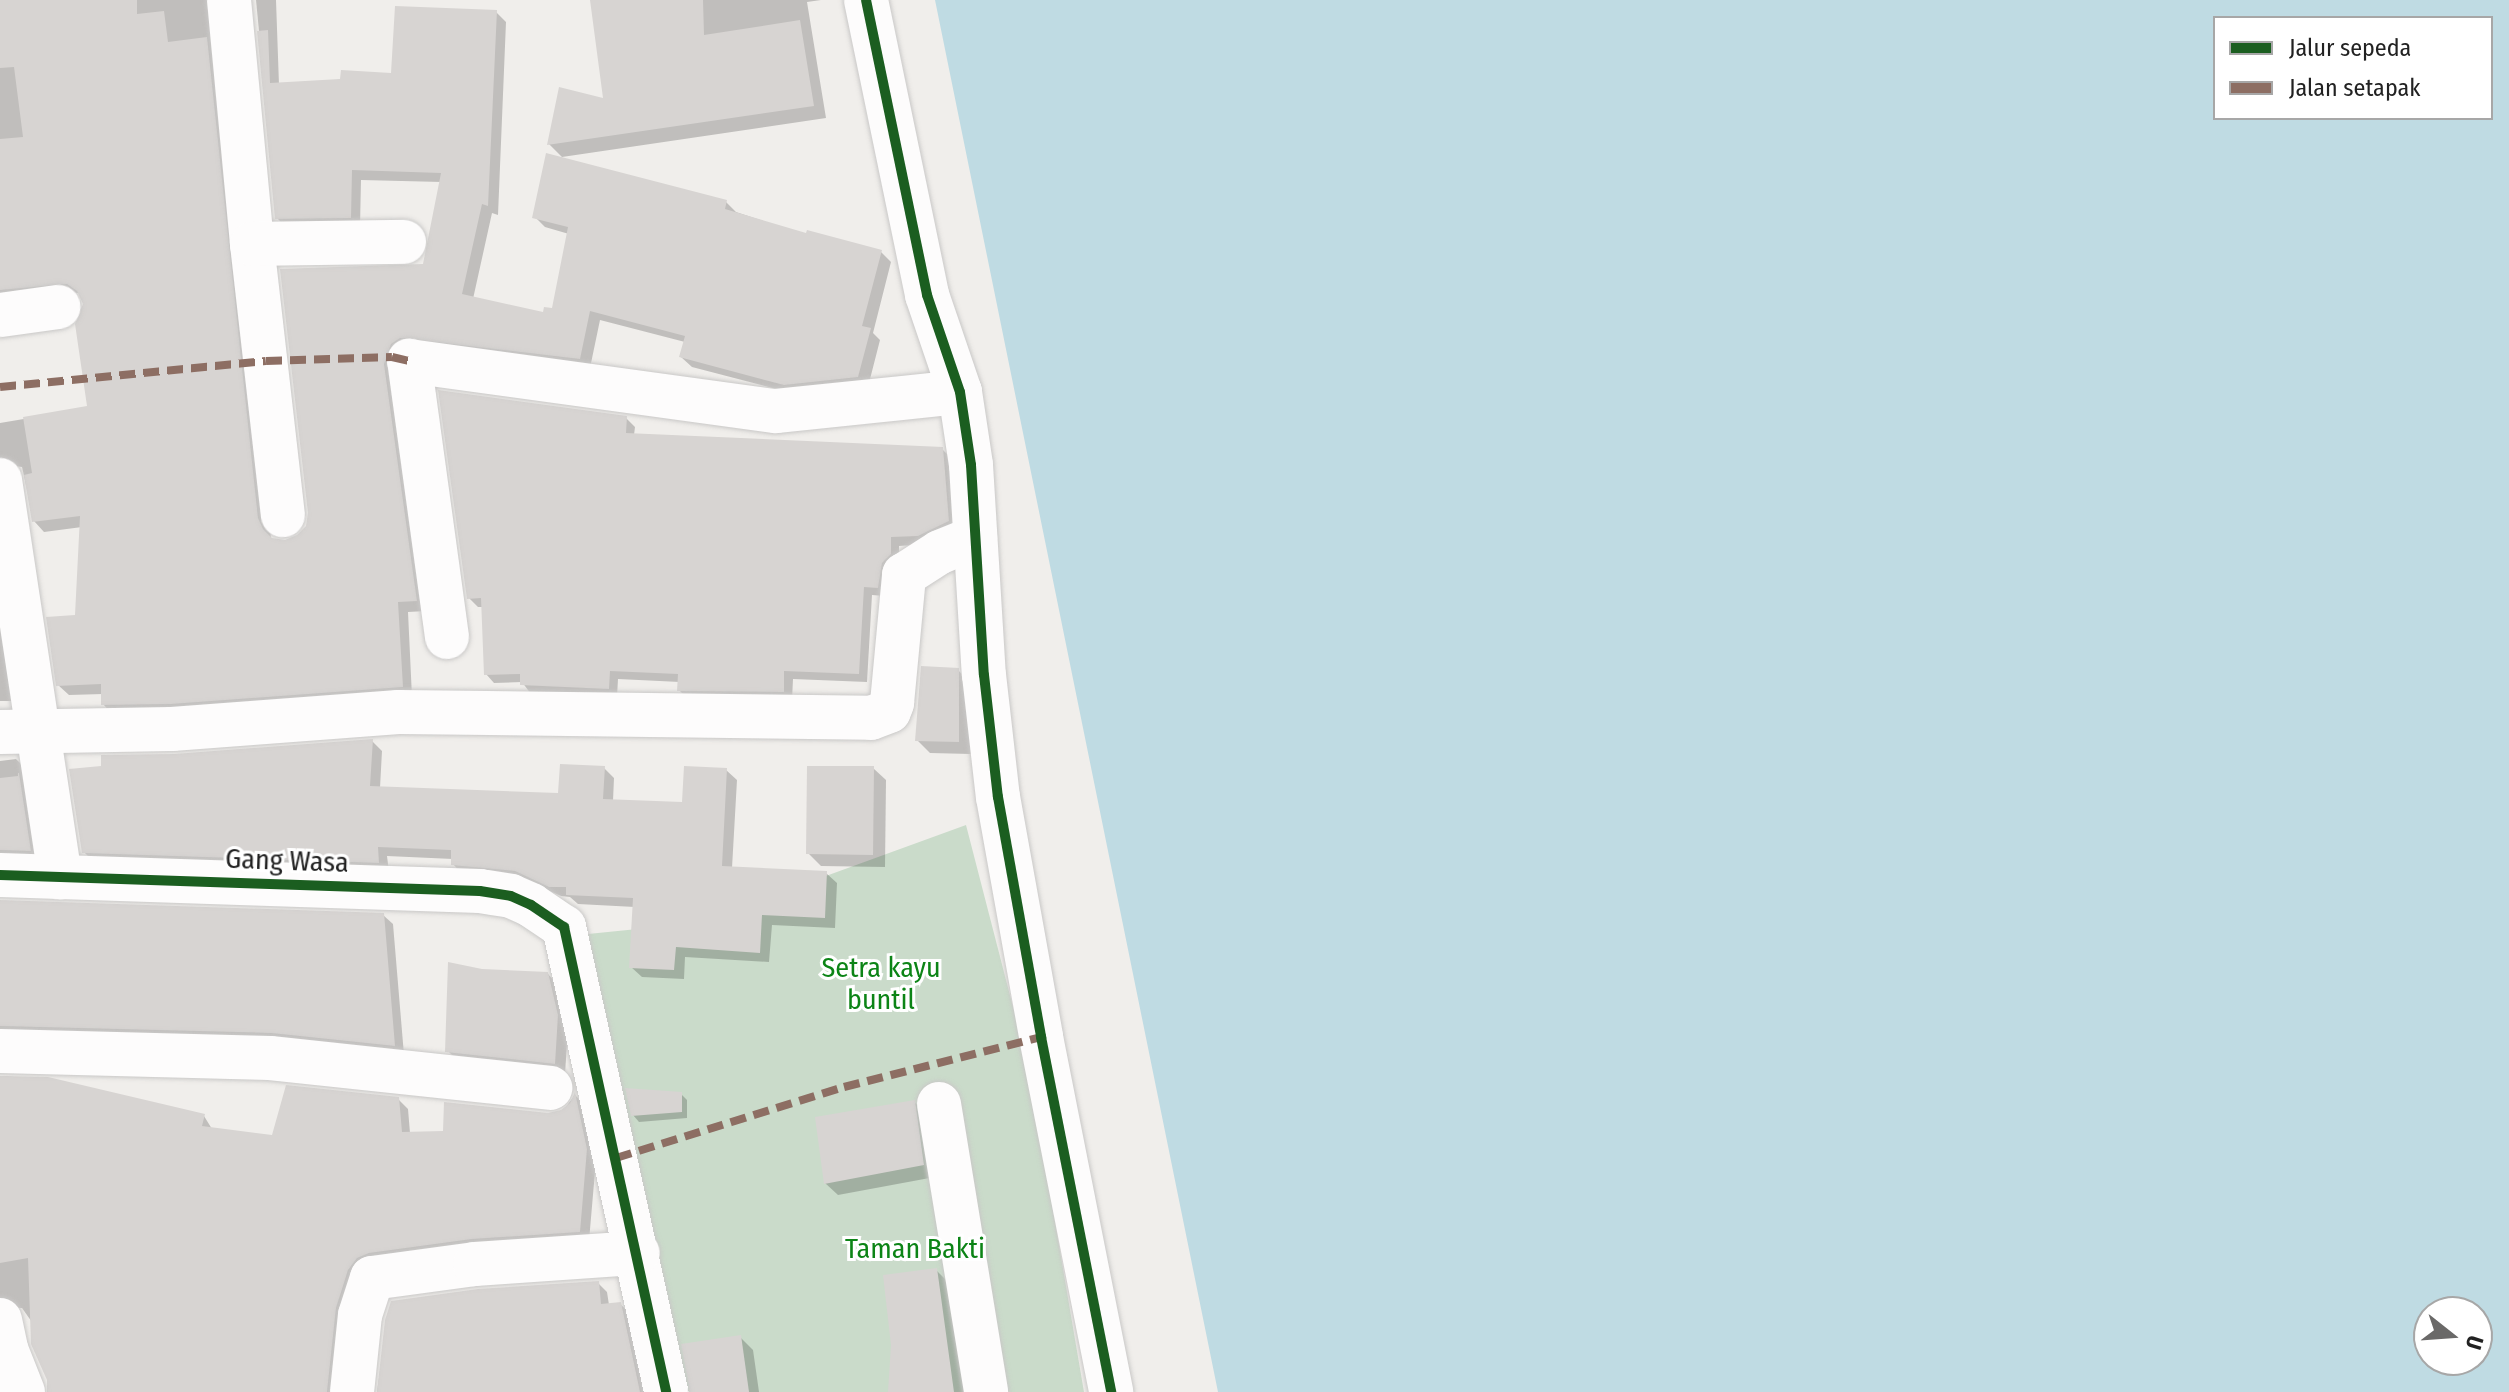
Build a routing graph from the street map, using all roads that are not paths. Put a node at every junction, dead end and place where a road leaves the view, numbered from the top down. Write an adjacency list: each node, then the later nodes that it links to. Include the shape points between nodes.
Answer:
1 (229, 0): 4 (street)
2 (866, 0): 7 (street, via 927,295)
3 (404, 242): 4 (street)
4 (252, 244): 9 (street)
5 (58, 307): 6 (street)
6 (0, 315)
7 (960, 392): 10 (street); 11 (street, via 776,411 409,361)
8 (0, 480): 12 (street)
9 (283, 515)
10 (975, 538): 12 (street, via 904,575 892,703 889,711 871,718 398,712 172,729); 24 (street, via 998,797)
11 (447, 637)
12 (20, 732): 14 (street)
13 (0, 875): 14 (street, Gang Wasa)
14 (60, 877): 18 (street, Gang Wasa, via 480,891 531,905 564,927)
15 (0, 1051): 16 (street, via 270,1058)
16 (550, 1088)
17 (939, 1104): 23 (street)
18 (638, 1253): 21 (street, via 475,1264 372,1278 360,1315); 22 (street)
19 (0, 1320): 20 (street)
20 (23, 1392)
21 (352, 1392)
22 (666, 1392)
23 (986, 1392)
24 (1111, 1392)

